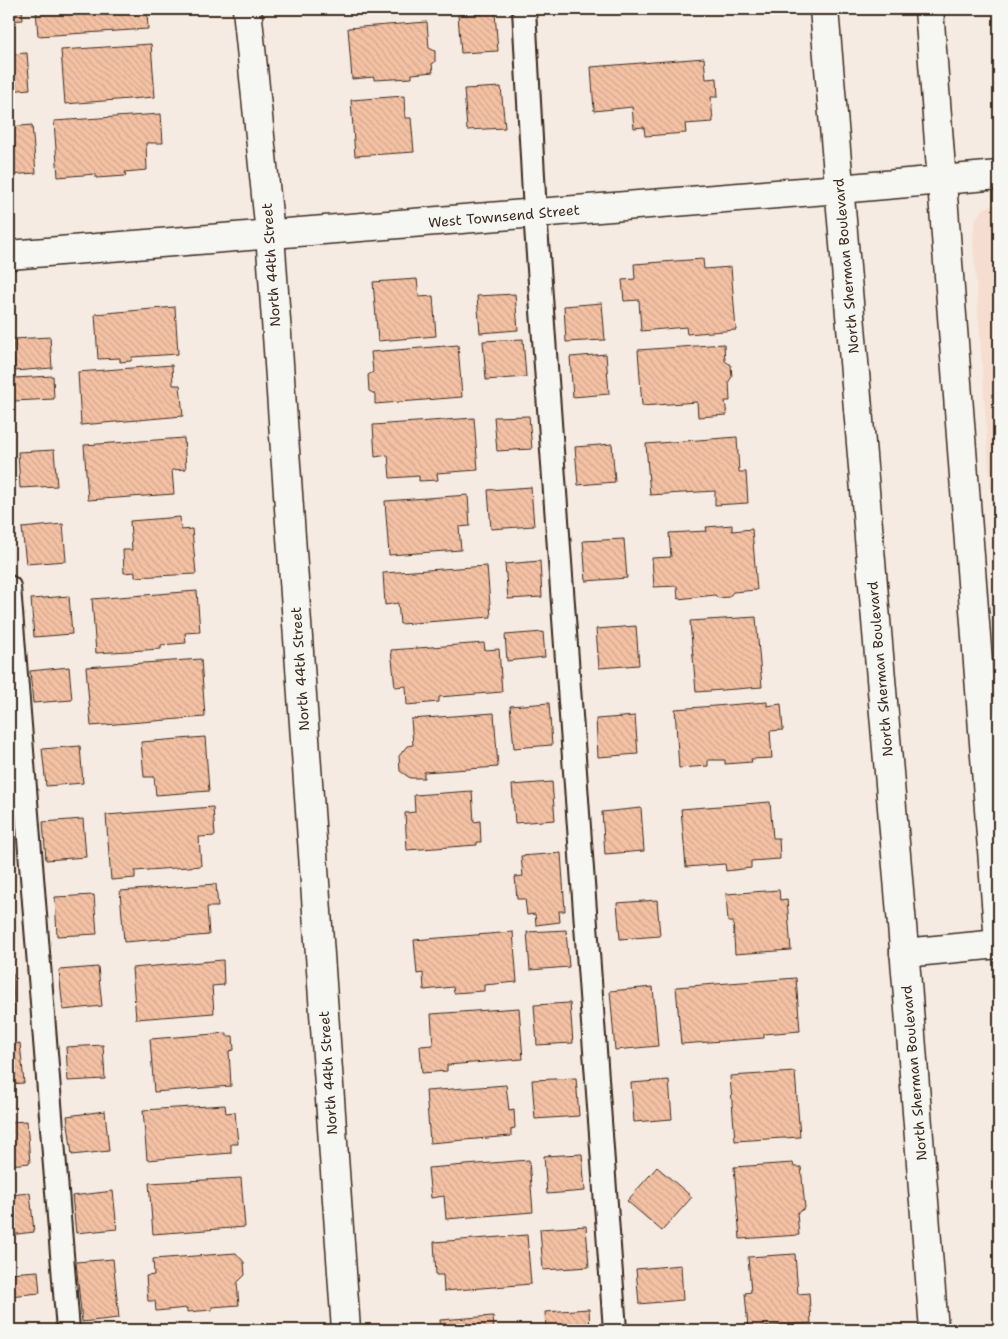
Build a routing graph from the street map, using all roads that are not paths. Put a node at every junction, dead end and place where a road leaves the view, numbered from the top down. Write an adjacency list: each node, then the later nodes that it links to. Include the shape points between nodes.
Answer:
1 (247, 9): 9 (street, North 44th Street)
2 (524, 9): 8 (lane)
3 (824, 9): 7 (street, North Sherman Boulevard)
4 (929, 9): 6 (street)
5 (999, 174): 6 (street, West Townsend Street)
6 (942, 180): 7 (street, West Townsend Street); 12 (street)
7 (839, 189): 8 (street, West Townsend Street); 13 (street, North Sherman Boulevard)
8 (535, 213): 9 (street, West Townsend Street); 16 (lane)
9 (270, 234): 10 (street, West Townsend Street); 15 (street, North 44th Street)
10 (9, 256)
11 (9, 587): 14 (lane)
12 (999, 944): 13 (street)
13 (904, 953): 17 (street, North Sherman Boulevard)
14 (68, 1330)
15 (346, 1330)
16 (615, 1330)
17 (934, 1330)

